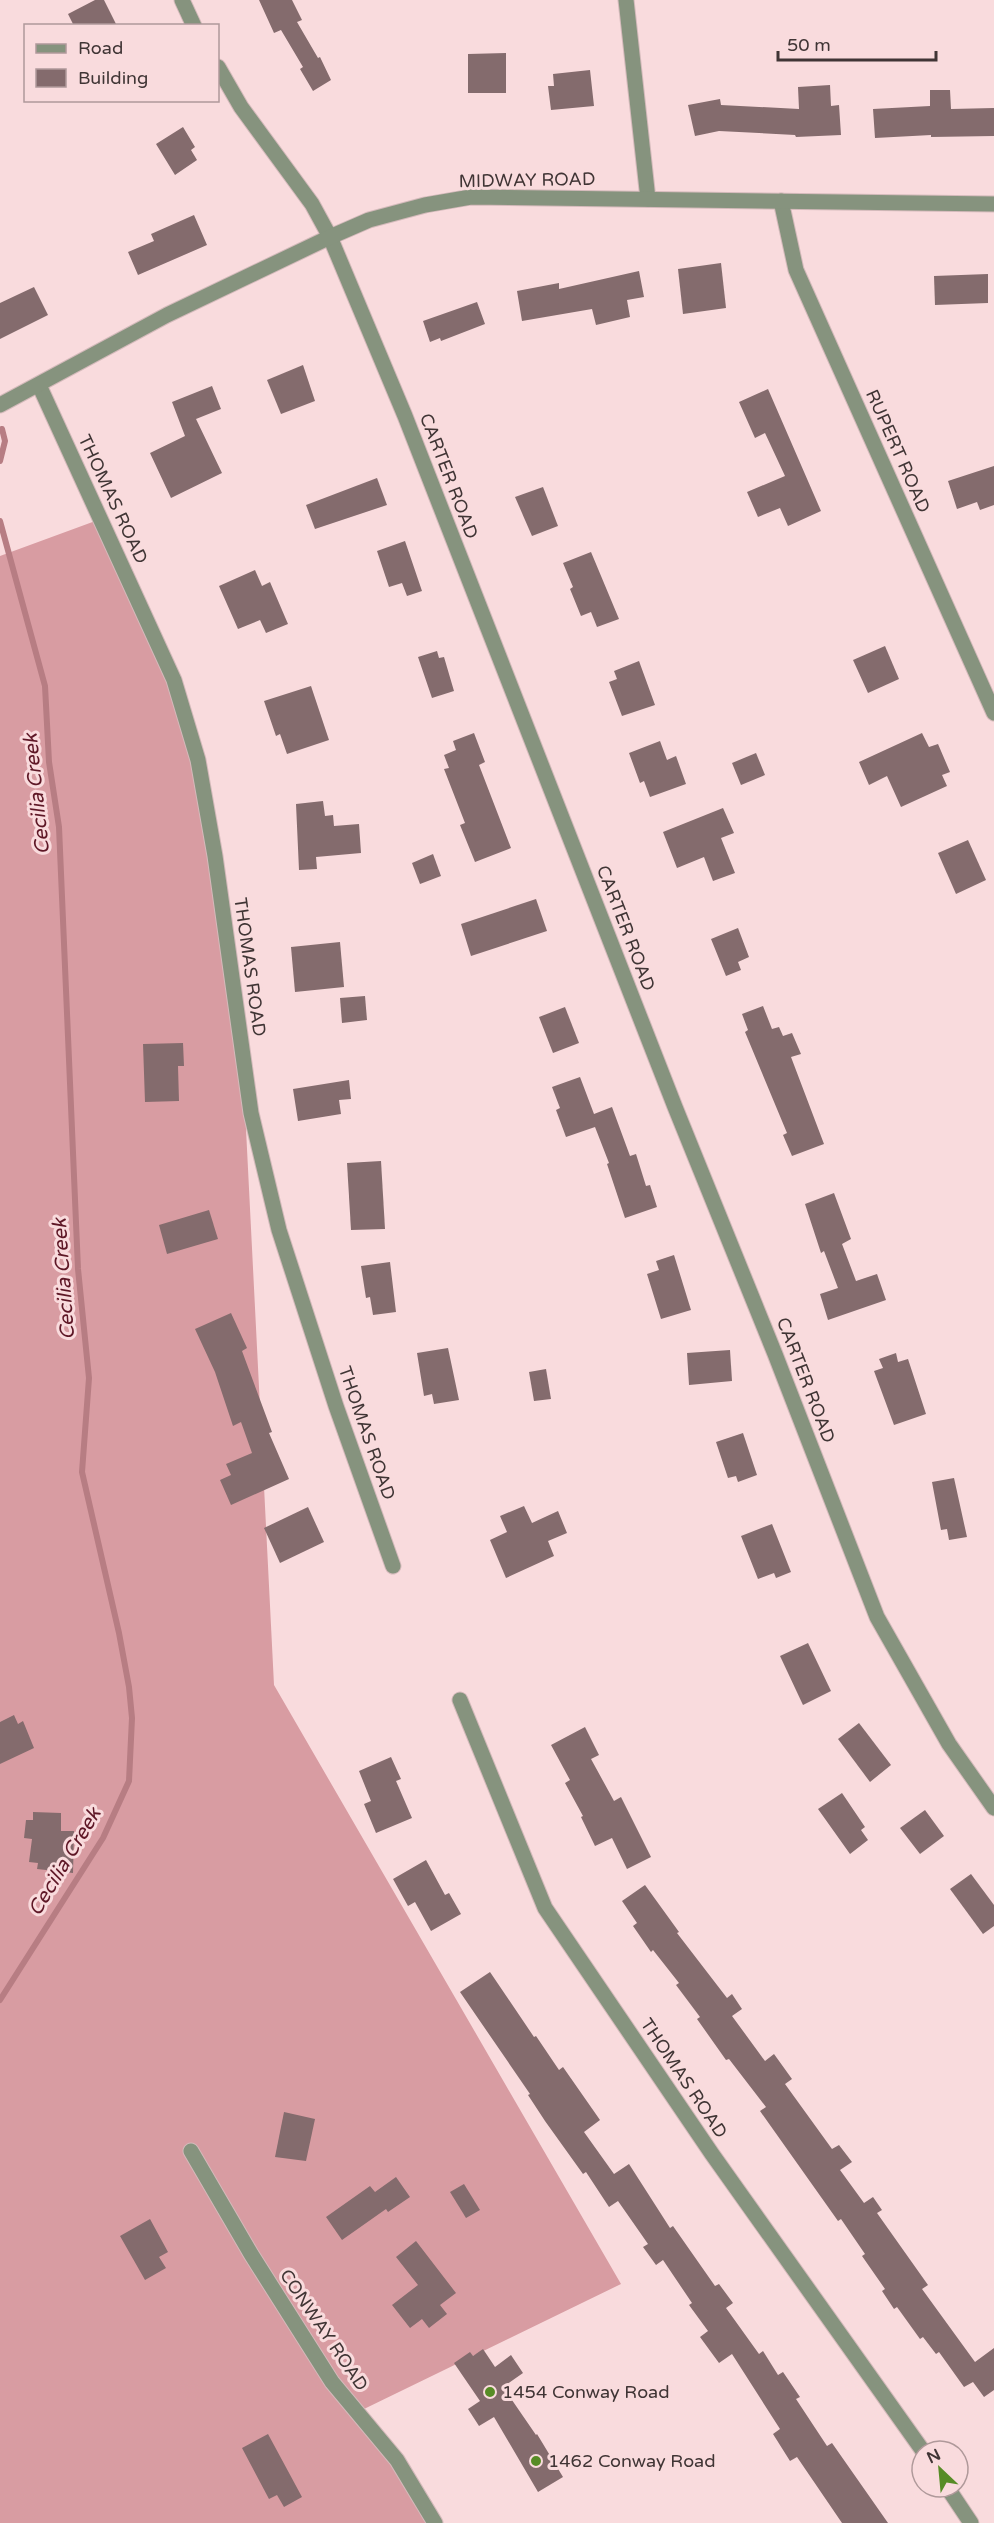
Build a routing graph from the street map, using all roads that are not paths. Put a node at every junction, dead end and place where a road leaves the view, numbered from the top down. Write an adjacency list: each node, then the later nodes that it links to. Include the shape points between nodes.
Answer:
1 (182, 0): 3 (street)
2 (626, 0): 5 (street)
3 (193, 24)
4 (219, 69): 8 (street, CARTER ROAD, via 241,107 312,204)
5 (648, 199): 6 (street, MIDWAY ROAD); 8 (street, MIDWAY ROAD, via 471,197 369,220)
6 (781, 201): 7 (street, MIDWAY ROAD); 11 (street, RUPERT ROAD, via 796,270)
7 (994, 204)
8 (330, 237): 9 (street, MIDWAY ROAD, via 167,315); 14 (street, CARTER ROAD, via 405,416 877,1617 949,1744)
9 (39, 385): 10 (street, MIDWAY ROAD); 12 (street, THOMAS ROAD, via 174,680 198,760 251,1113 279,1230)
10 (0, 405)
11 (994, 713)
12 (393, 1566)
13 (460, 1700): 16 (street, THOMAS ROAD, via 545,1908 712,2154)
14 (994, 1808)
15 (191, 2151): 18 (street, CONWAY ROAD, via 332,2382 397,2460)
16 (914, 2439)
17 (955, 2499): 19 (street)
18 (435, 2523)
19 (970, 2523)

